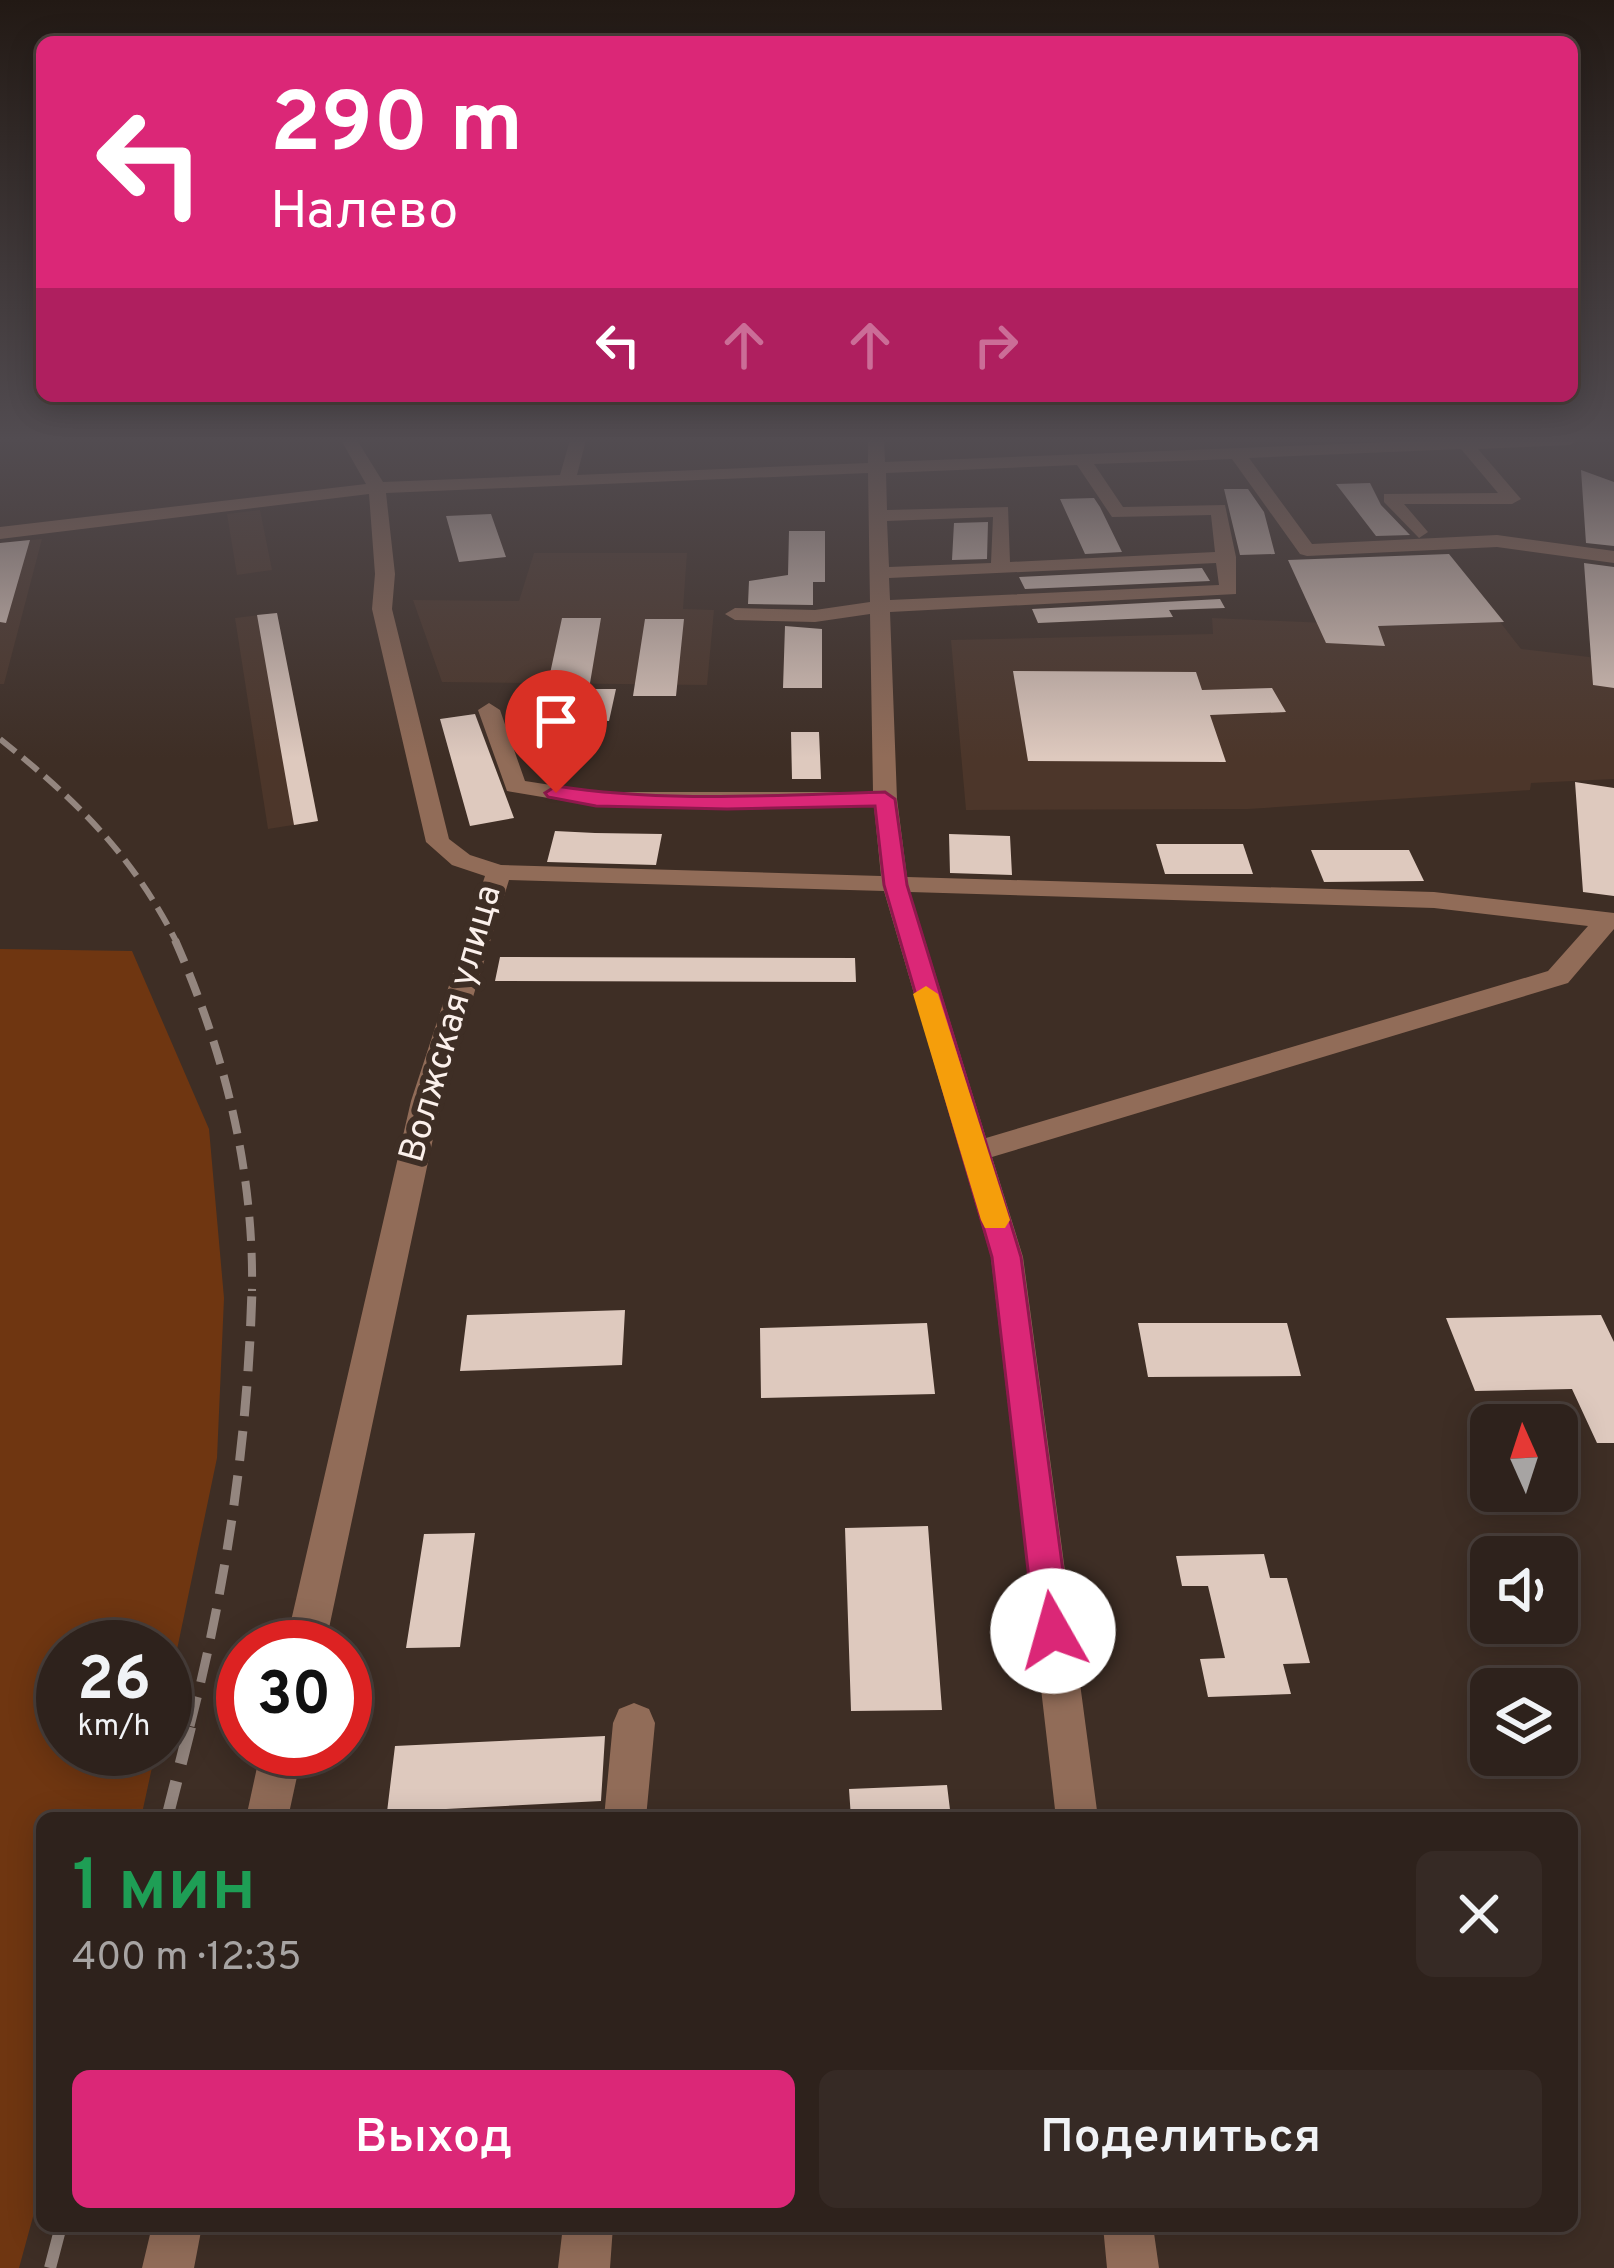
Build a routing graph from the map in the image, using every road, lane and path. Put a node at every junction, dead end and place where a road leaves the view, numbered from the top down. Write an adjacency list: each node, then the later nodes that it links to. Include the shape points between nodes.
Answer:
1 (382, 546): 16 (street, Волжская улица, via 382,609 438,842 460,860)
2 (880, 546): 11 (street)
3 (1001, 546): 10 (street)
4 (1224, 546): 8 (street)
5 (1304, 546): 6 (street)
6 (1395, 546)
7 (1532, 546): 9 (street)
8 (1226, 556): 10 (street); 12 (street, via 1229,590)
9 (1614, 557)
10 (1000, 568): 11 (street)
11 (881, 573): 12 (street)
12 (881, 606): 13 (street, via 815,616); 15 (street)
13 (735, 614)
14 (489, 710): 15 (street, via 515,786 596,799)
15 (885, 799): 17 (street)
16 (500, 872): 17 (street); 20 (street, Волжская улица, via 426,1101)
17 (895, 885): 18 (street, via 1435,900); 19 (street)
18 (1610, 920): 19 (street, via 1558,977)
19 (974, 1152): 25 (street, via 1006,1257)
20 (311, 1620)
21 (634, 1723): 24 (street)
22 (276, 1776): 23 (street)
23 (268, 1812)
24 (626, 1812)
25 (1076, 1812)
26 (176, 2232): 29 (street)
27 (587, 2232): 30 (street)
28 (1129, 2232): 31 (street)
29 (167, 2268)
30 (584, 2268)
31 (1133, 2268)

